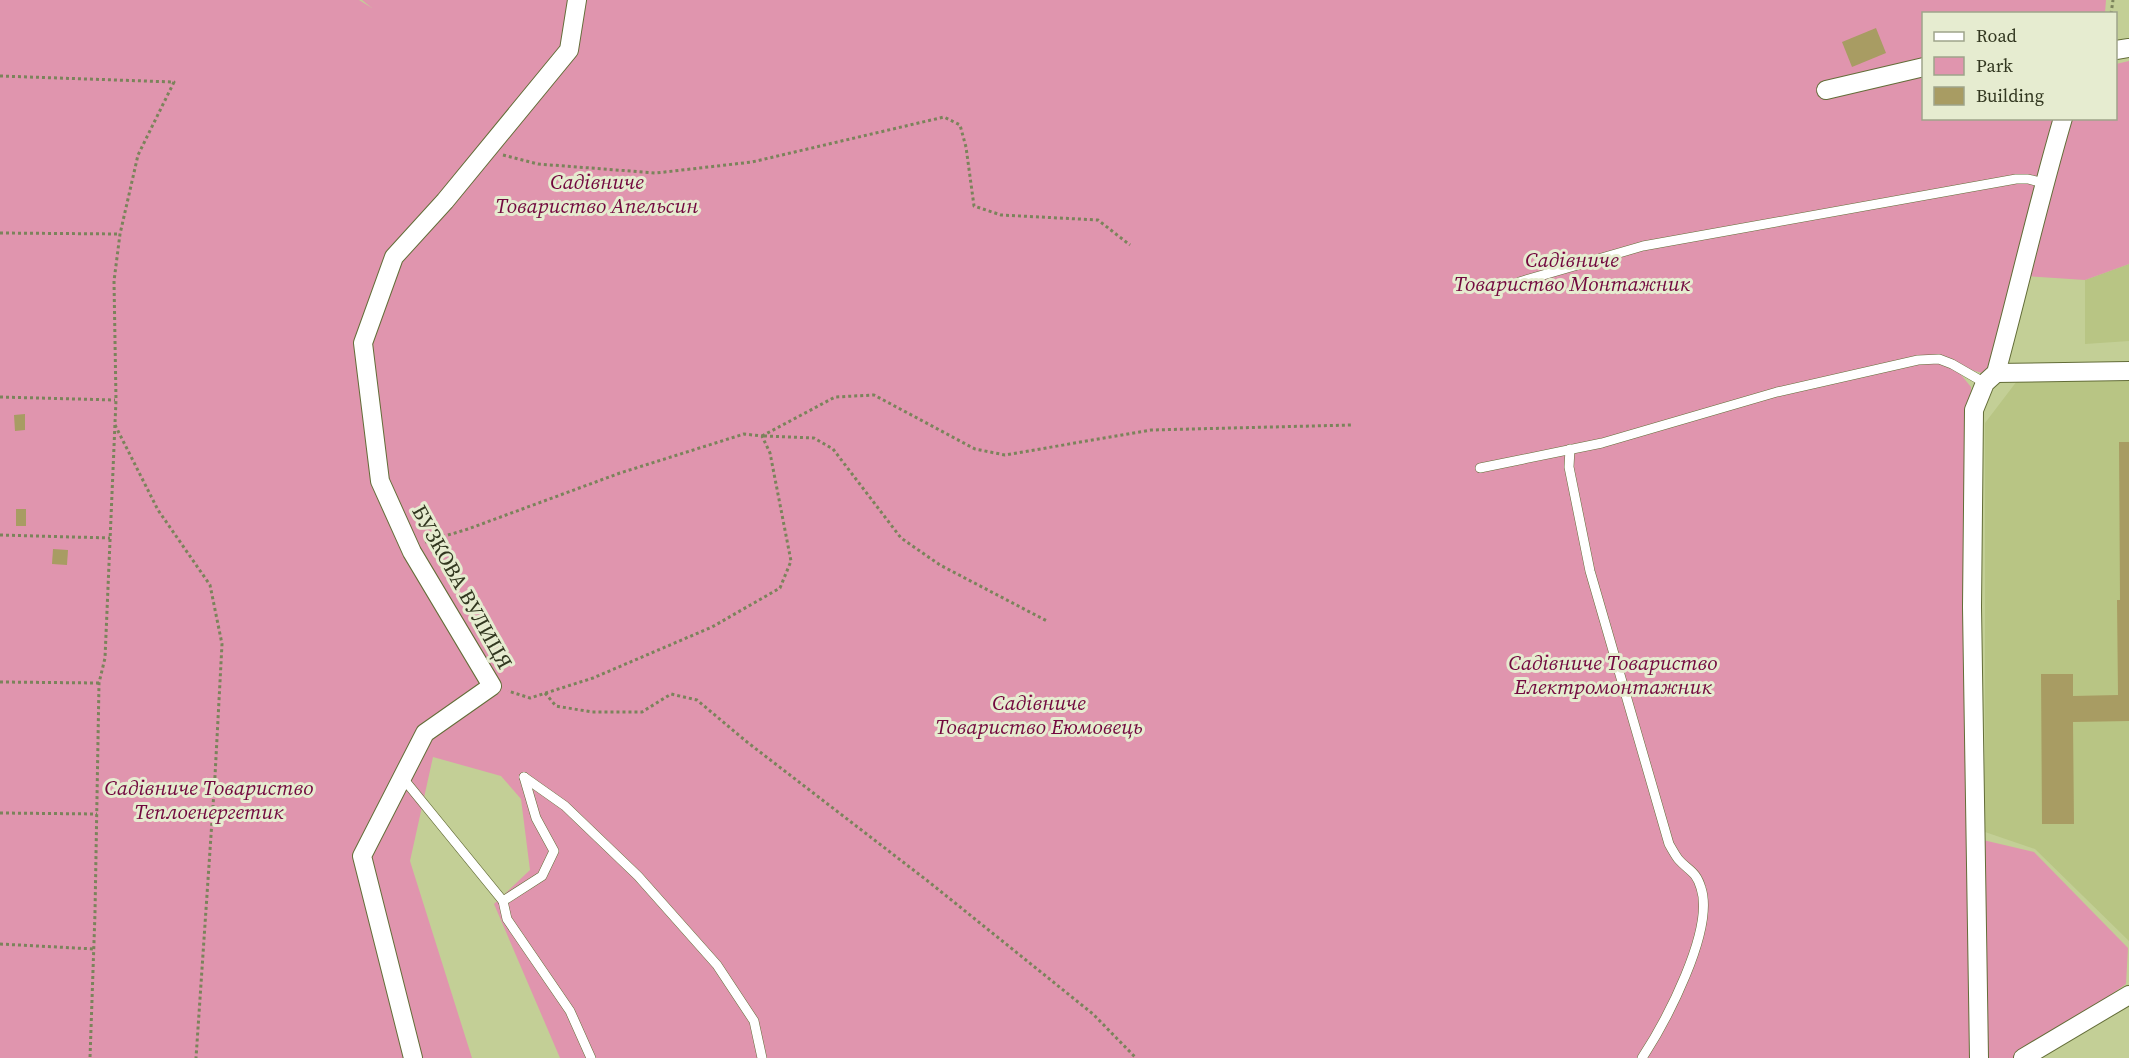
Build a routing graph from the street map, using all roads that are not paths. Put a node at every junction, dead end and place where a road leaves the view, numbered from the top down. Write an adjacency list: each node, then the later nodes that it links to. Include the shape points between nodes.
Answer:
1 (578, 0): 11 (street, БУЗКОВА ВУЛИЦЯ, via 569,50 394,257 363,343 380,481 412,552 492,686 425,733)
2 (1922, 67): 3 (street)
3 (1826, 90)
4 (2062, 120): 5 (street)
5 (2044, 183): 6 (lane, via 2016,179 1643,246); 8 (street, via 2020,285)
6 (1519, 282)
7 (2129, 371): 8 (street)
8 (1990, 378): 9 (lane, via 1939,359 1918,360 1777,392); 18 (street, via 1974,410 1972,595)
9 (1570, 449): 10 (lane); 17 (lane, via 1571,477 1590,571 1669,844 1678,859 1693,870 1705,908 1697,944 1661,1029)
10 (1480, 468)
11 (402, 777): 12 (lane); 14 (street, БУЗКОВА ВУЛИЦЯ, via 362,856)
12 (503, 901): 15 (lane, via 507,919 570,1011); 16 (lane, via 542,876 554,851 536,818 524,777 565,806 638,876 717,965 753,1021)
13 (2129, 995): 19 (street)
14 (413, 1058)
15 (591, 1058)
16 (762, 1058)
17 (1642, 1058)
18 (1978, 1058)
19 (2023, 1058)

